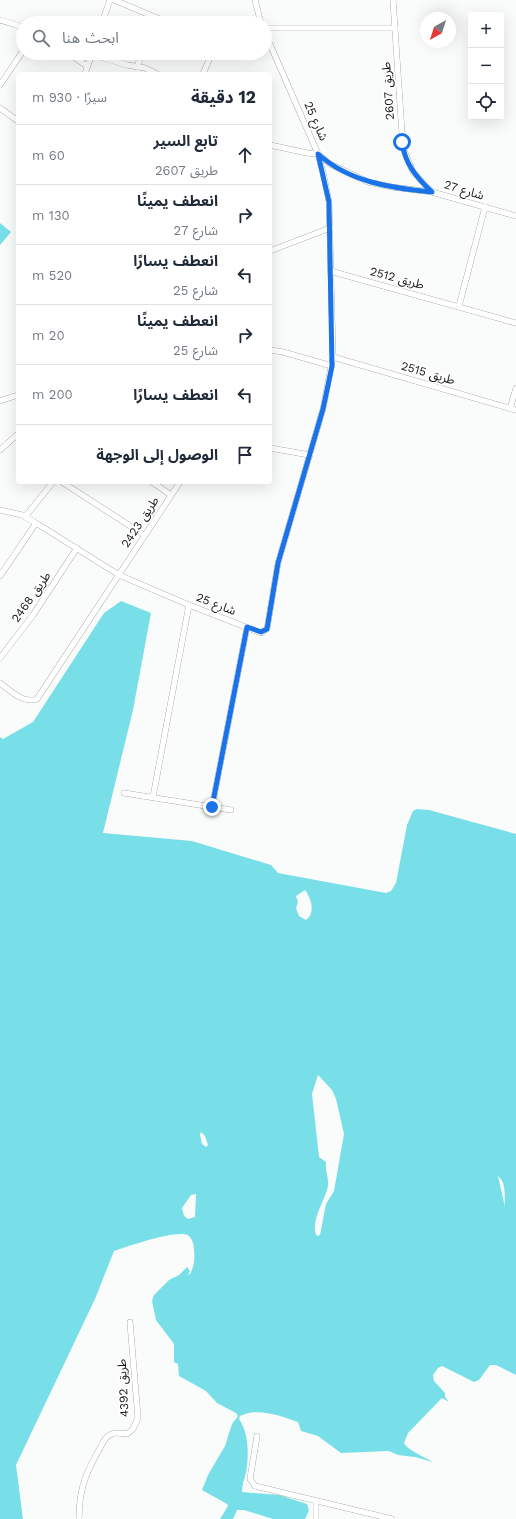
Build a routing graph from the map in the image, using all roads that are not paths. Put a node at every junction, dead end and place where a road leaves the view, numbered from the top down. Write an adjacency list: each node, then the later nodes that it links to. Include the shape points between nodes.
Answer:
1 (110, 0): 5 (street)
2 (114, 0): 6 (street)
3 (255, 0): 7 (street)
4 (394, 0): 11 (street, طريق 2607)
5 (104, 16)
6 (146, 16)
7 (259, 16)
8 (0, 20): 9 (street)
9 (16, 25)
10 (272, 28): 11 (street)
11 (395, 28): 29 (street, طريق 2607, via 403,148 413,172)
12 (272, 49): 28 (street, شارع 25)
13 (17, 60): 24 (street)
14 (79, 60): 19 (street)
15 (90, 60): 19 (street)
16 (113, 60): 20 (street)
17 (140, 60): 20 (street)
18 (209, 60): 23 (street)
19 (88, 66): 21 (street)
20 (137, 67): 22 (street)
21 (86, 72)
22 (151, 72)
23 (204, 72)
24 (0, 85)
25 (0, 108): 26 (street)
26 (16, 120)
27 (272, 145): 28 (street)
28 (318, 154): 29 (street, شارع 27, via 330,164 368,182 392,188); 32 (street, شارع 25, via 329,202)
29 (432, 192): 30 (street, شارع 27)
30 (485, 208): 31 (street, شارع 27); 35 (street)
31 (516, 216)
32 (330, 228): 33 (street); 34 (street, شارع 25)
33 (272, 250)
34 (330, 271): 35 (street, طريق 2512); 38 (street, شارع 25)
35 (459, 306): 36 (street, طريق 2512)
36 (516, 323)
37 (272, 350): 39 (street)
38 (333, 357): 39 (street, شارع 25); 43 (street, طريق 2515)
39 (332, 366): 47 (street, شارع 25)
40 (516, 388): 43 (street)
41 (16, 396): 42 (street)
42 (0, 401)
43 (513, 410)
44 (16, 436): 46 (street)
45 (272, 448): 47 (street)
46 (0, 450)
47 (310, 455): 61 (street, شارع 25, via 278,563 267,629 261,632)
48 (50, 484): 54 (street)
49 (65, 484): 56 (street)
50 (155, 484): 52 (street)
51 (179, 484): 52 (street, طريق 2423)
52 (171, 495): 56 (street, طريق 2423)
53 (0, 510): 54 (street, شارع 25)
54 (25, 517): 55 (street, شارع 25)
55 (36, 523): 57 (street, شارع 25); 59 (street)
56 (144, 535): 58 (street, طريق 2423)
57 (77, 548): 58 (street, شارع 25); 62 (street, طريق 2468, via 33,615)
58 (119, 575): 60 (street, شارع 25); 63 (street, طريق 2423, via 37,699 24,700)
59 (0, 576)
60 (188, 605): 61 (street, شارع 25); 65 (street)
61 (247, 627): 66 (street)
62 (0, 658)
63 (0, 683)
64 (124, 793): 65 (street)
65 (153, 797): 66 (street)
66 (212, 807): 67 (street)
67 (231, 810)
68 (130, 1322): 72 (street, طريق 4392, via 138,1418 127,1434 116,1432 105,1439 83,1481)
69 (257, 1436): 70 (street, via 250,1475 252,1483 259,1488)
70 (316, 1502): 71 (street); 73 (street)
71 (368, 1513): 74 (street); 75 (street)
72 (79, 1519)
73 (316, 1519)
74 (363, 1519)
75 (392, 1519)

